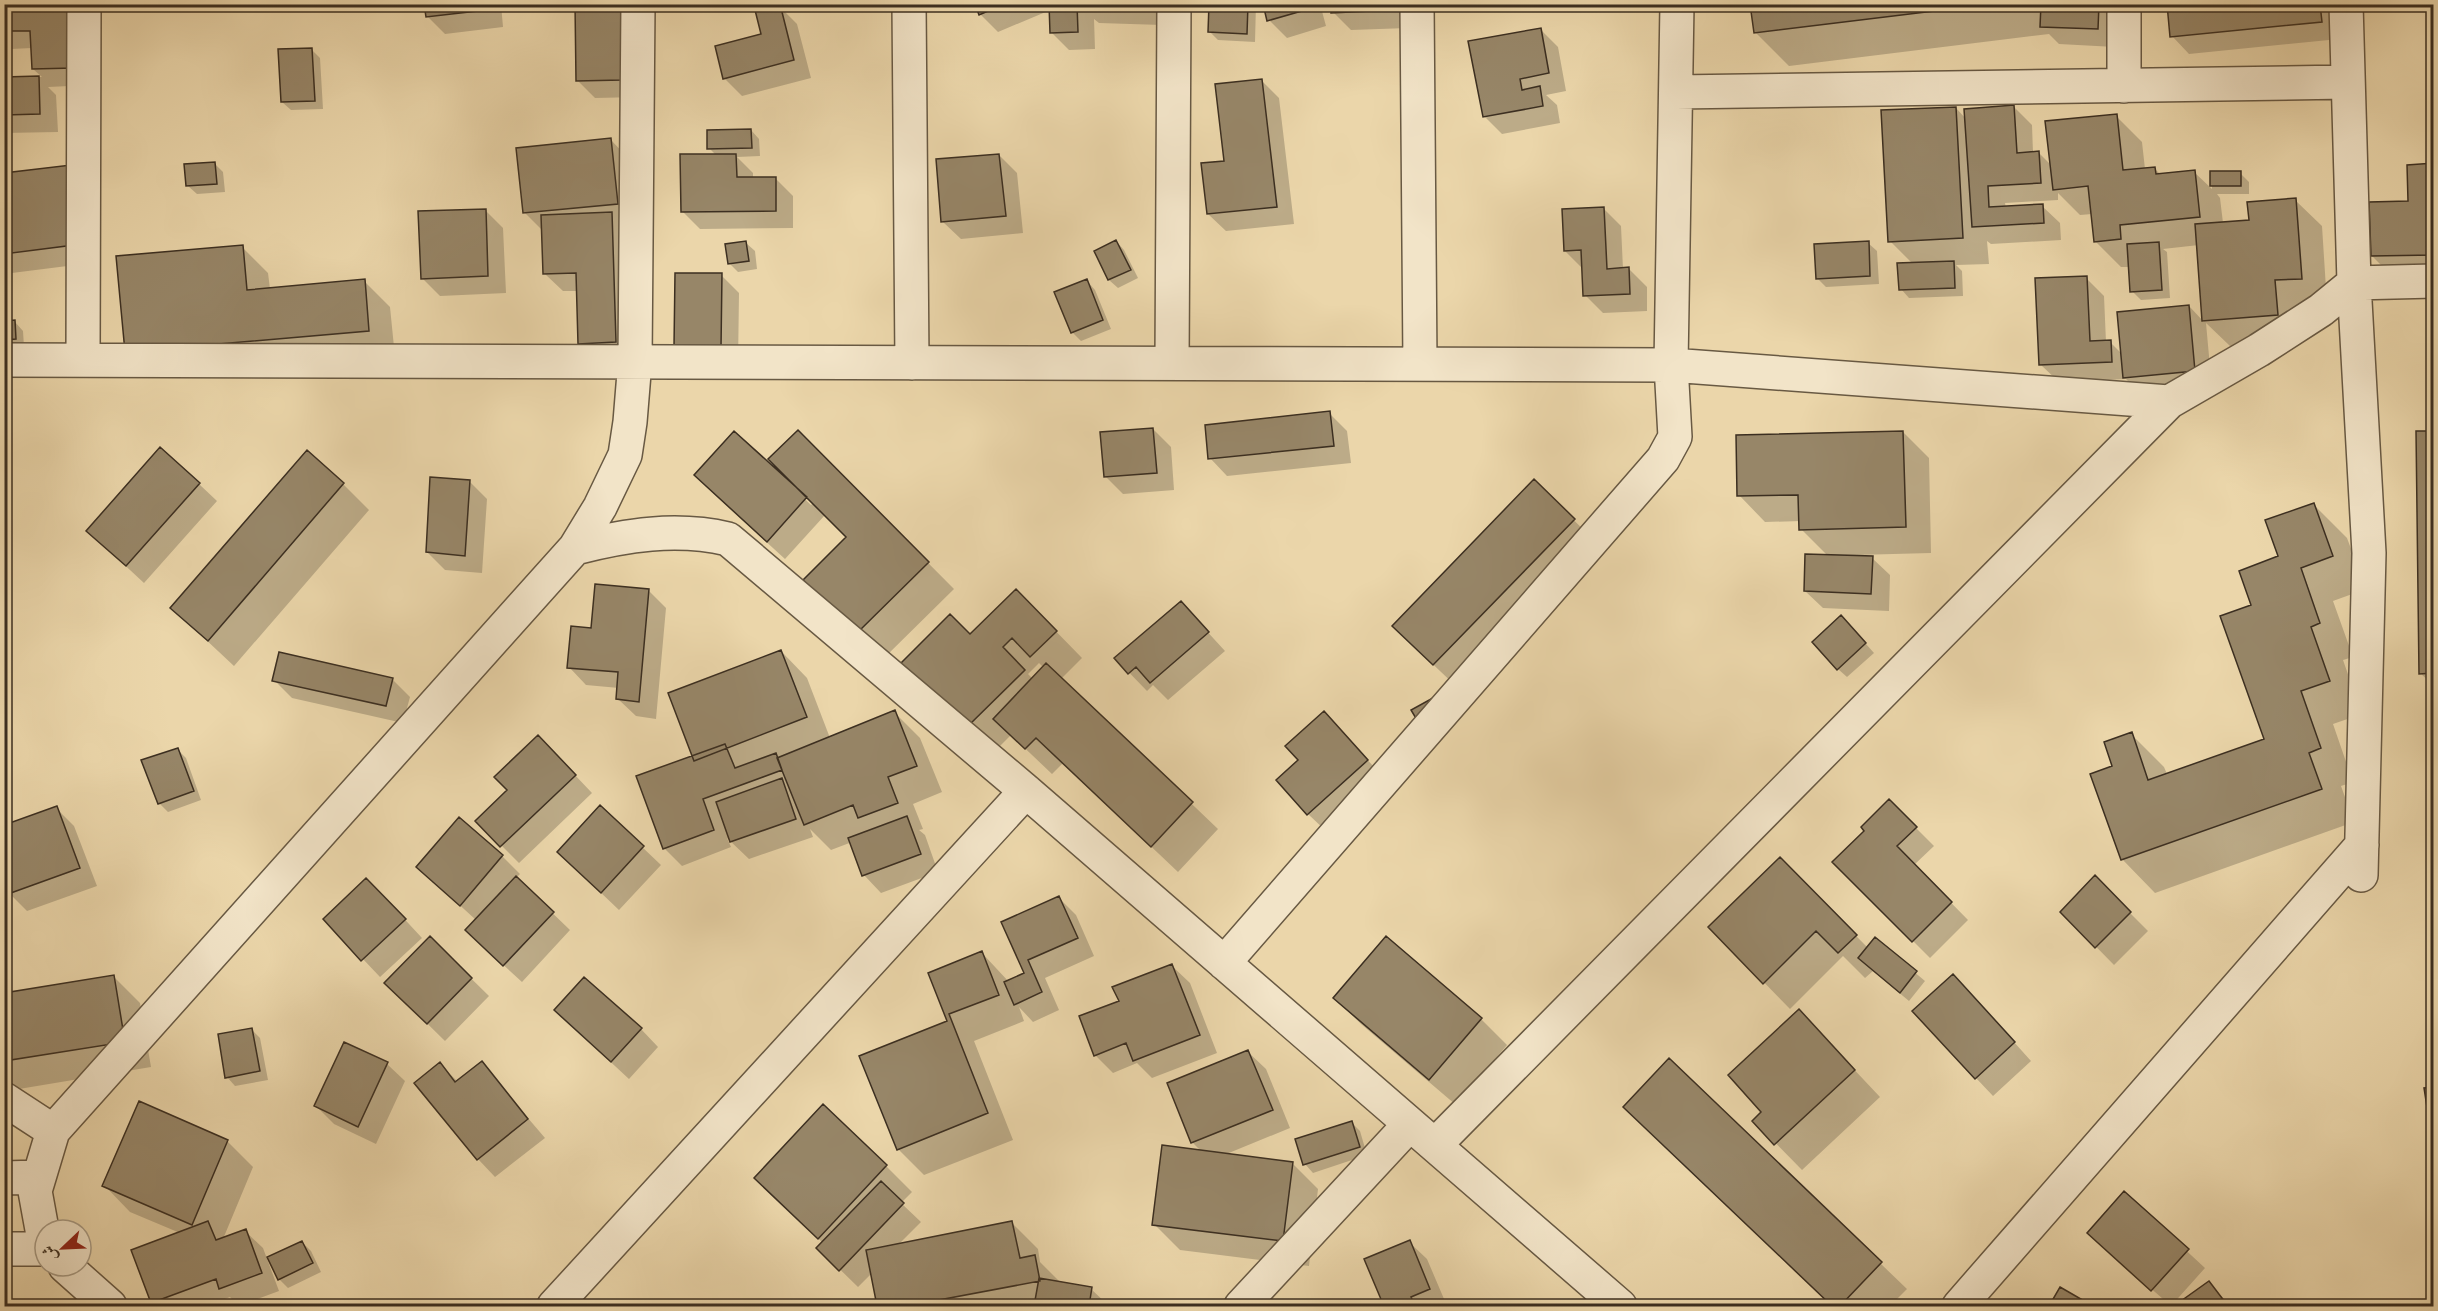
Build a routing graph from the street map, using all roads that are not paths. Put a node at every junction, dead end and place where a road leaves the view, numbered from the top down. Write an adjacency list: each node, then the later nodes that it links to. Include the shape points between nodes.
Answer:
1 (84, 4): 15 (street)
2 (638, 4): 16 (street)
3 (909, 4): 17 (street)
4 (1174, 4): 18 (street)
5 (1417, 4): 19 (street)
6 (1677, 4): 11 (street)
7 (2124, 4): 10 (street)
8 (2346, 4): 9 (street)
9 (2347, 82): 10 (street); 13 (street)
10 (2124, 86): 11 (street)
11 (1676, 93): 20 (street)
12 (2433, 281): 13 (street)
13 (2354, 283): 21 (street, via 2321,310 2259,350); 39 (street, via 2369,553 2362,860)
14 (4, 360): 15 (street)
15 (83, 360): 16 (street)
16 (634, 362): 17 (street); 22 (street, via 626,455)
17 (912, 363): 18 (street)
18 (1172, 363): 19 (street)
19 (1420, 364): 20 (street)
20 (1671, 365): 21 (street); 24 (street, via 1675,437 1663,459)
21 (2169, 402): 28 (street)
22 (575, 548): 23 (street, via 622,536 698,532 728,539); 27 (street)
23 (1026, 791): 24 (street); 36 (street)
24 (1224, 963): 26 (street)
25 (4, 1099): 27 (street)
26 (1410, 1124): 28 (street); 37 (street)
27 (53, 1131): 29 (street)
28 (1435, 1145): 38 (street)
29 (39, 1177): 30 (street); 31 (street, via 35,1191)
30 (4, 1178)
31 (40, 1218)
32 (33, 1248): 33 (street)
33 (4, 1249)
34 (78, 1278): 35 (street)
35 (110, 1306)
36 (554, 1306)
37 (1241, 1306)
38 (1620, 1306)
39 (1959, 1306)

